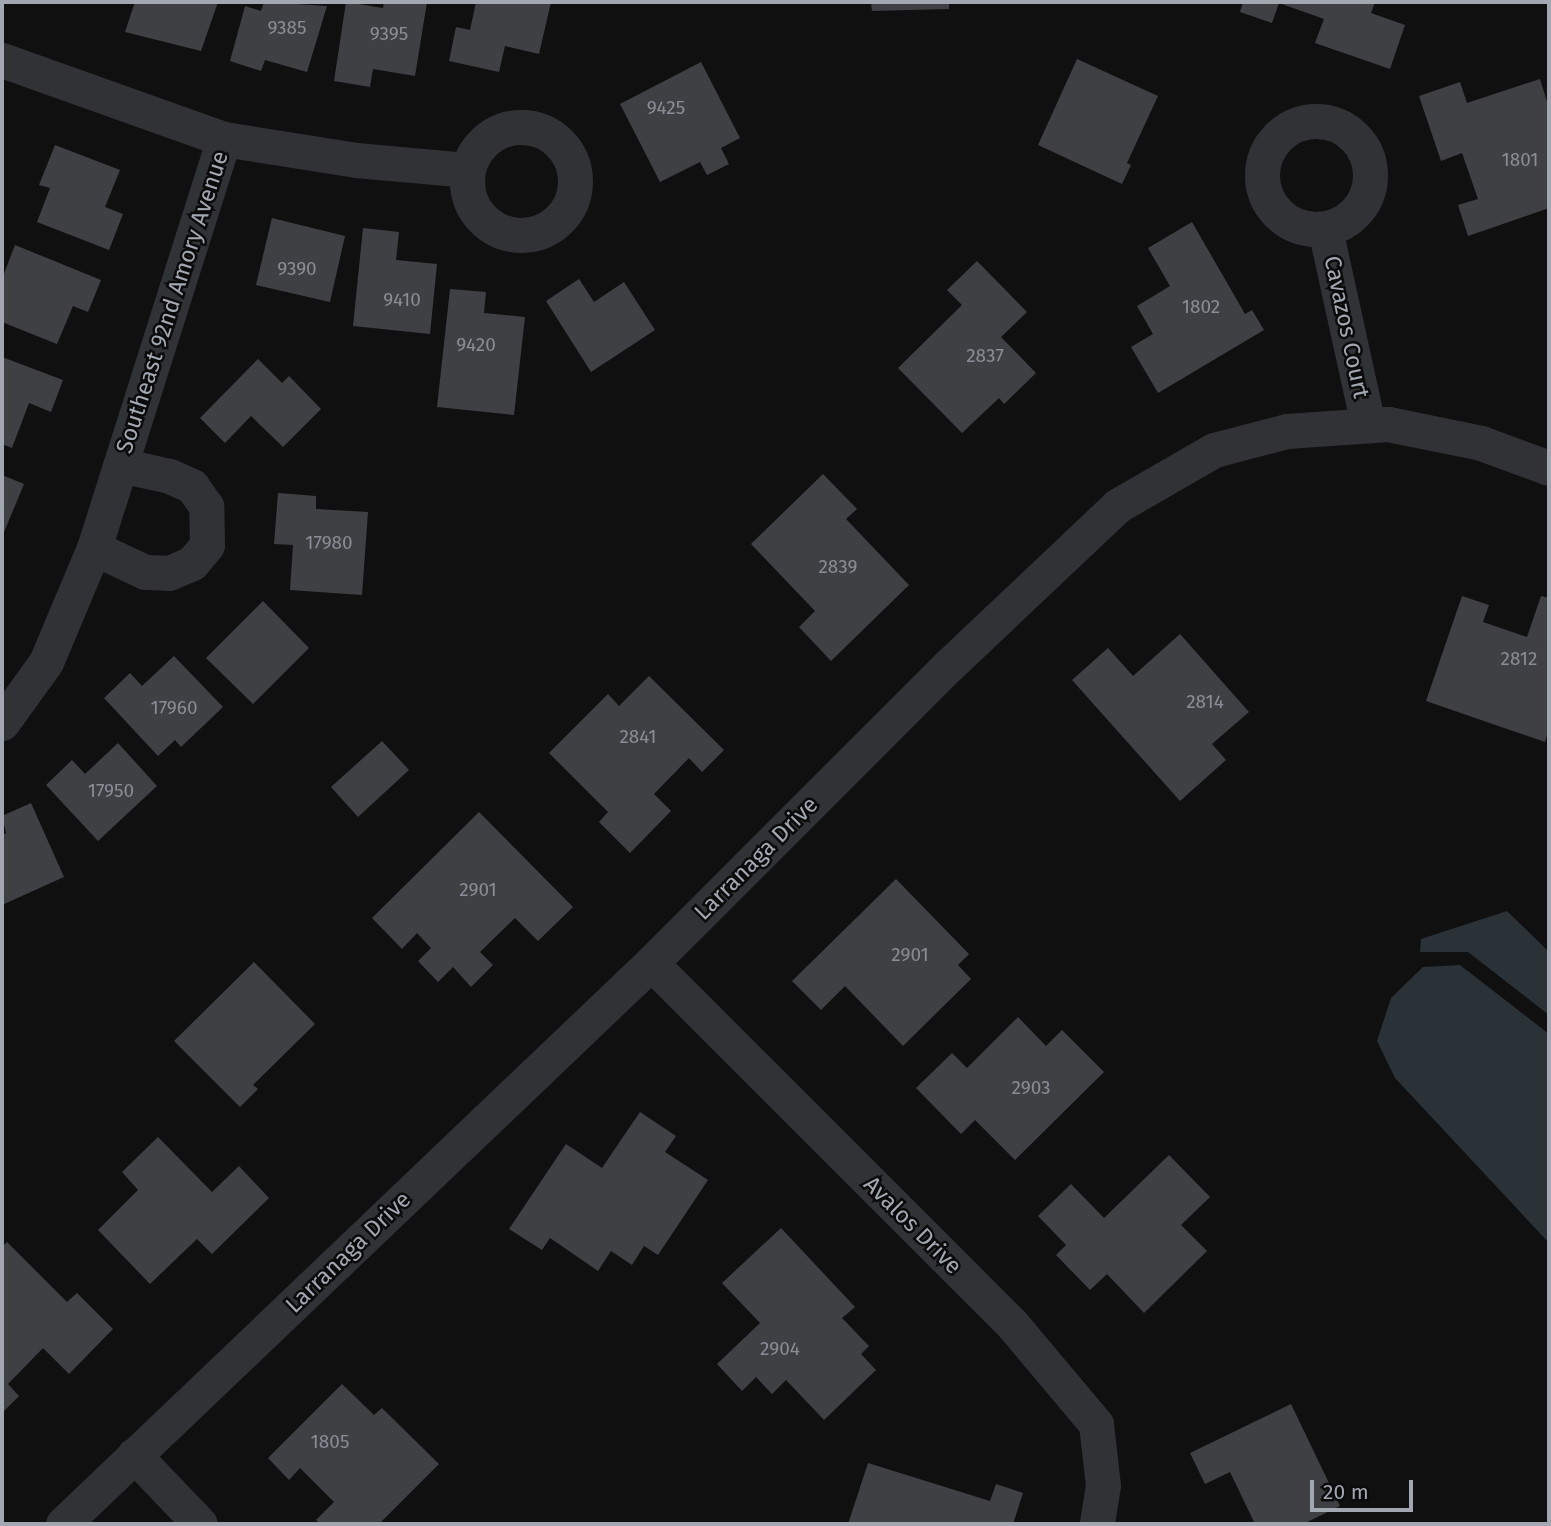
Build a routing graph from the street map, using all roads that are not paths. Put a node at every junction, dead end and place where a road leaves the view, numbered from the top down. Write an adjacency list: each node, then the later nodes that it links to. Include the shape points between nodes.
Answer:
1 (2, 60): 2 (street)
2 (224, 139): 3 (street, via 356,160); 6 (street, Southeast 92nd Amory Avenue)
3 (467, 170)
4 (1325, 229): 5 (street, Cavazos Court)
5 (1368, 425): 7 (street, Larranaga Drive, via 1388,424 1481,443); 10 (street, Larranaga Drive, via 1287,431 1214,450 1117,506 947,667)
6 (120, 465): 8 (street, Southeast 92nd Amory Avenue); 8 (street, Southeast 92nd Amory Avenue, via 170,475 192,486 206,506 211,530 207,545 192,563 169,573 145,572)
7 (1549, 468)
8 (94, 548): 9 (street, Southeast 92nd Amory Avenue, via 46,662)
9 (2, 723)
10 (651, 963): 11 (street, Larranaga Drive); 14 (street, Avalos Drive, via 1012,1324 1096,1424 1103,1485)
11 (134, 1455): 12 (street, Larranaga Drive); 13 (street)
12 (63, 1524)
13 (200, 1524)
14 (1097, 1524)

